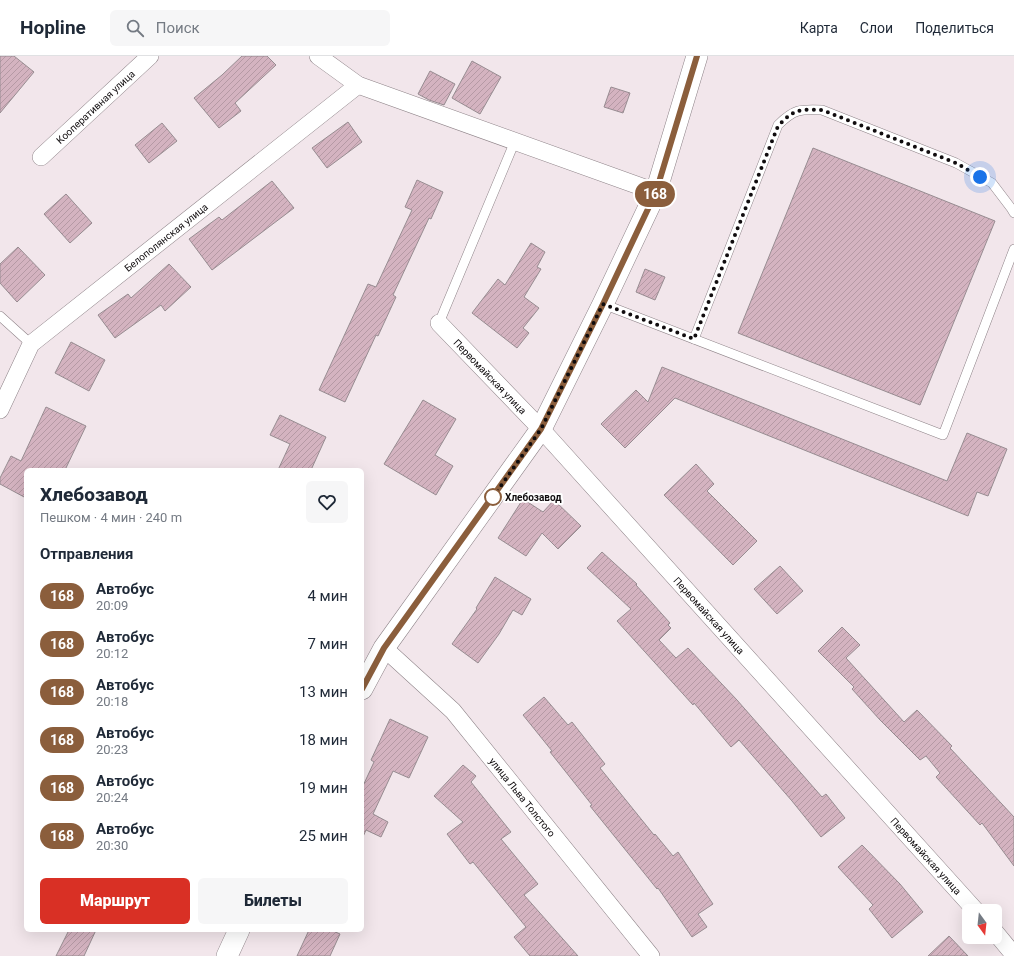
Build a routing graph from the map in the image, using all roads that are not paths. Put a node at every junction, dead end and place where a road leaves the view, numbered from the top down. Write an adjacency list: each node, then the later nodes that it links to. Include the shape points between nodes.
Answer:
1 (150, 56): 6 (street, Кооперативная улица)
2 (318, 56): 4 (street)
3 (697, 56): 7 (street)
4 (358, 85): 5 (street); 14 (street, Белополянская улица)
5 (515, 141): 7 (street); 12 (lane)
6 (41, 157)
7 (656, 192): 10 (street)
8 (1014, 213): 13 (lane, via 992,183 956,163 822,110 796,111 786,116 778,126)
9 (1014, 249): 13 (lane, via 943,435)
10 (603, 304): 13 (lane); 16 (street)
11 (0, 316): 14 (lane)
12 (439, 323): 16 (street, Первомайская улица)
13 (694, 339)
14 (31, 344): 15 (street, Белополянская улица)
15 (0, 410)
16 (541, 429): 17 (street); 19 (street, Первомайская улица)
17 (384, 648): 18 (street); 24 (street, улица Льва Толстого, via 453,711)
18 (364, 685)
19 (970, 904)
20 (238, 932): 23 (street)
21 (1002, 940): 22 (street)
22 (1014, 955)
23 (227, 956)
24 (651, 956)

